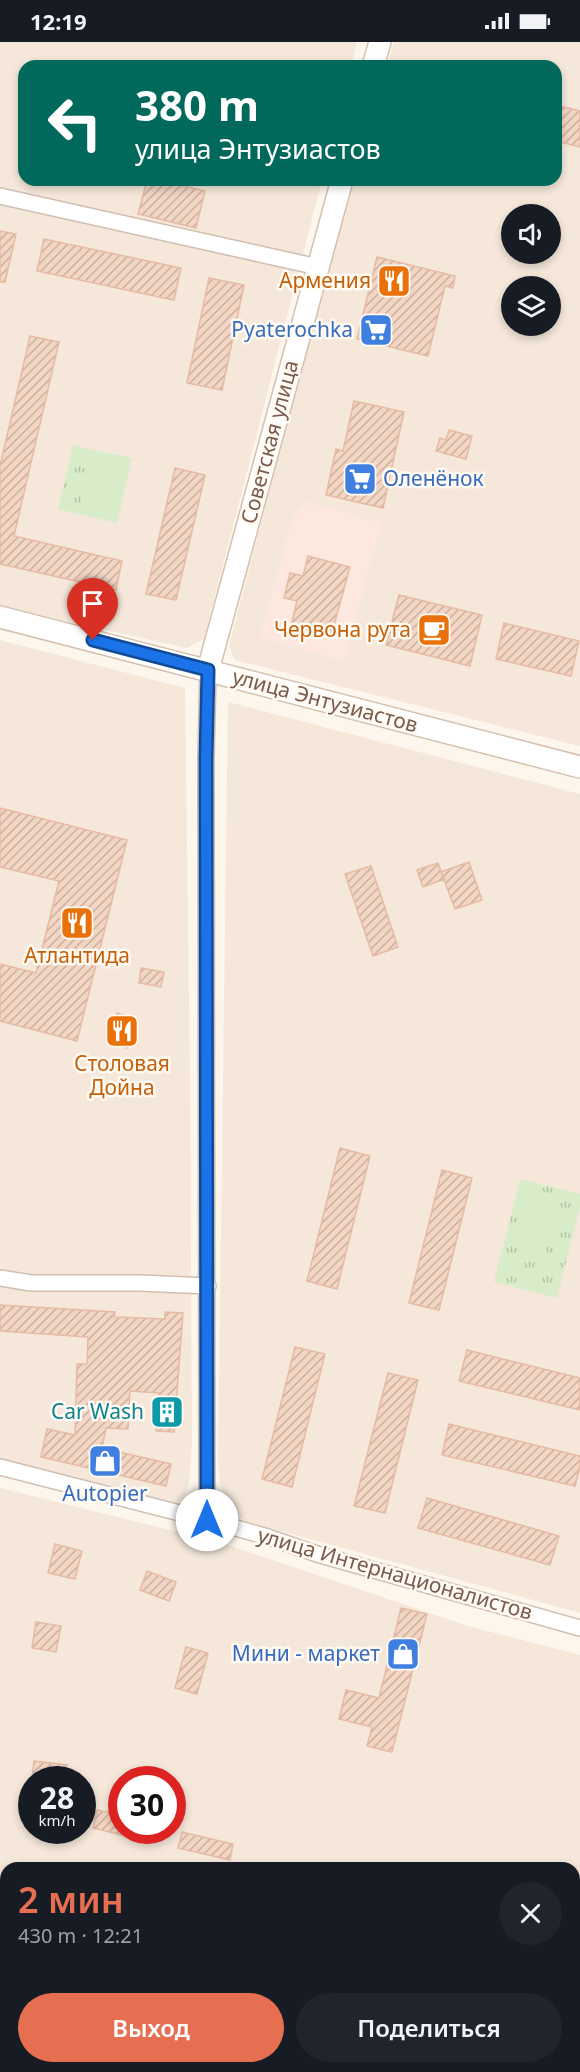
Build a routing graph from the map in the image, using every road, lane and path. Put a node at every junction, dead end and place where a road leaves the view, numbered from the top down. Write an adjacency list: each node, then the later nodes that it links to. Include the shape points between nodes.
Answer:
1 (380, 42): 2 (street)
2 (375, 60)
3 (340, 186): 5 (street, Советская улица)
4 (0, 196): 5 (street)
5 (318, 267): 7 (street, Советская улица)
6 (0, 617): 7 (street, улица Энтузиастов)
7 (208, 670): 8 (street, улица Энтузиастов); 10 (street)
8 (580, 766)
9 (0, 1278): 10 (street, via 31,1283)
10 (208, 1286): 12 (street)
11 (0, 1467): 12 (street, улица Интернационалистов)
12 (207, 1520): 13 (street, улица Интернационалистов)
13 (580, 1628)

